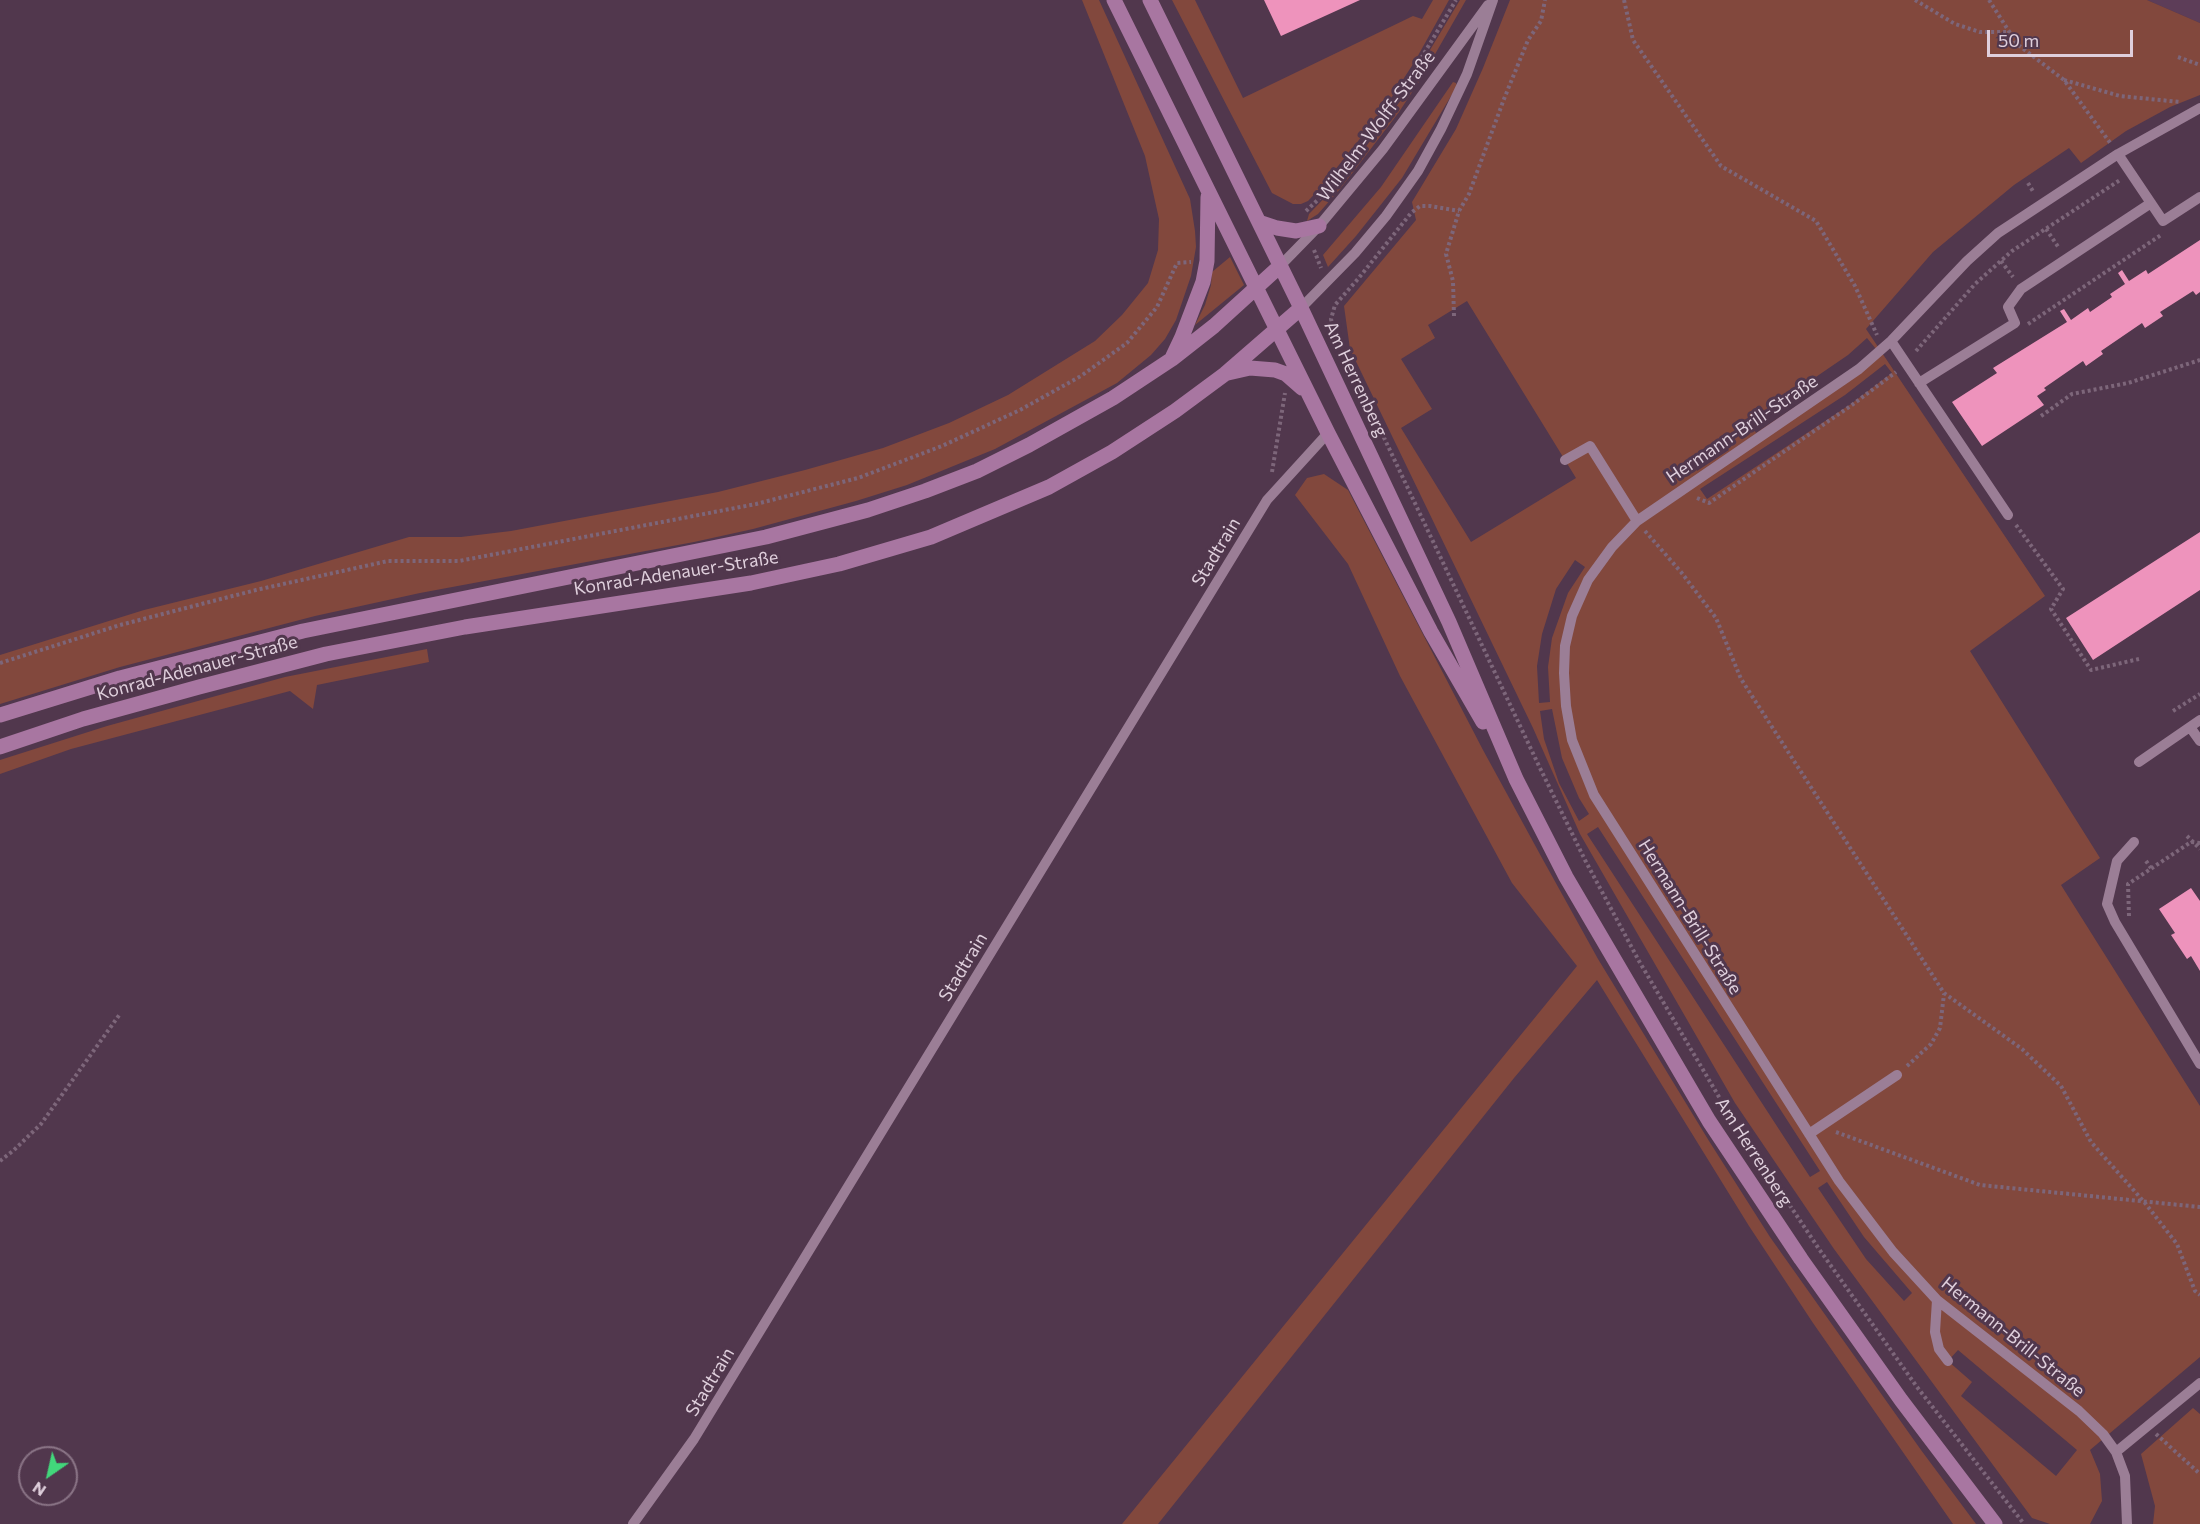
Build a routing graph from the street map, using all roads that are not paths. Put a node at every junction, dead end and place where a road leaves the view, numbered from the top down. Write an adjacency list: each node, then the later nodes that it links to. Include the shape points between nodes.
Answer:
1 (1114, 0): 6 (main road)
2 (1150, 0): 9 (main road, Am Herrenberg)
3 (1492, 0): 10 (street, Wilhelm-Wolff-Straße, via 1383,149); 13 (street, Wilhelm-Wolff-Straße, via 1467,74 1418,171 1355,253)
4 (2199, 108): 5 (street, Hermann-Brill-Straße)
5 (2118, 154): 8 (street); 15 (street, Hermann-Brill-Straße, via 1998,233)
6 (1208, 194): 12 (main road, Am Herrenberg); 16 (main road, via 1203,282)
7 (2200, 197): 8 (street, via 2163,221)
8 (2151, 203): 18 (street, via 2021,289 2008,307 2015,323)
9 (1259, 222): 10 (main road, via 1287,231); 11 (main road, Am Herrenberg)
10 (1312, 231): 11 (street, Wilhelm-Wolff-Straße)
11 (1280, 266): 12 (main road, Konrad-Adenauer-Straße); 13 (main road, Am Herrenberg)
12 (1256, 289): 14 (main road, Am Herrenberg); 16 (main road, Konrad-Adenauer-Straße)
13 (1301, 308): 14 (main road, Konrad-Adenauer-Straße); 30 (main road, Am Herrenberg, via 1449,622)
14 (1276, 331): 17 (main road, Konrad-Adenauer-Straße); 19 (main road, Am Herrenberg)
15 (1887, 345): 18 (street); 23 (street, Hermann-Brill-Straße, via 1859,369)
16 (1172, 359): 24 (main road, Konrad-Adenauer-Straße, via 1113,398 1029,445 956,479 868,510 722,547 303,631 120,678)
17 (1225, 374): 19 (main road, via 1250,368 1275,370 1286,374); 28 (main road, Konrad-Adenauer-Straße, via 1137,437 1049,487 931,537 840,564 751,584 476,625 326,654 94,716)
18 (1919, 383): 22 (street)
19 (1311, 397): 20 (main road, Am Herrenberg)
20 (1328, 433): 30 (main road, Am Herrenberg, via 1431,632); 39 (street, Stadtrain, via 1267,500 694,1439)
21 (1565, 460): 23 (street, via 1590,446)
22 (2008, 515)
23 (1637, 521): 34 (street, Hermann-Brill-Straße, via 1588,580 1572,616 1564,673 1572,740 1594,795)
24 (0, 715)
25 (2200, 720): 26 (street)
26 (2190, 727): 27 (street); 29 (street)
27 (2200, 741)
28 (0, 747)
29 (2139, 762)
30 (1516, 779): 40 (main road, Am Herrenberg, via 1566,877 1709,1121 1901,1400)
31 (2134, 842): 32 (street, via 2117,861 2107,904)
32 (2200, 1064)
33 (1897, 1075): 34 (street)
34 (1809, 1134): 35 (street, Hermann-Brill-Straße, via 1893,1252)
35 (1937, 1300): 36 (street, via 1935,1332 1939,1349); 38 (street, Hermann-Brill-Straße, via 2079,1411)
36 (1948, 1361)
37 (2198, 1387): 38 (street)
38 (2116, 1452): 41 (street, Hermann-Brill-Straße, via 2126,1476)
39 (633, 1524)
40 (1995, 1524)
41 (2127, 1524)

